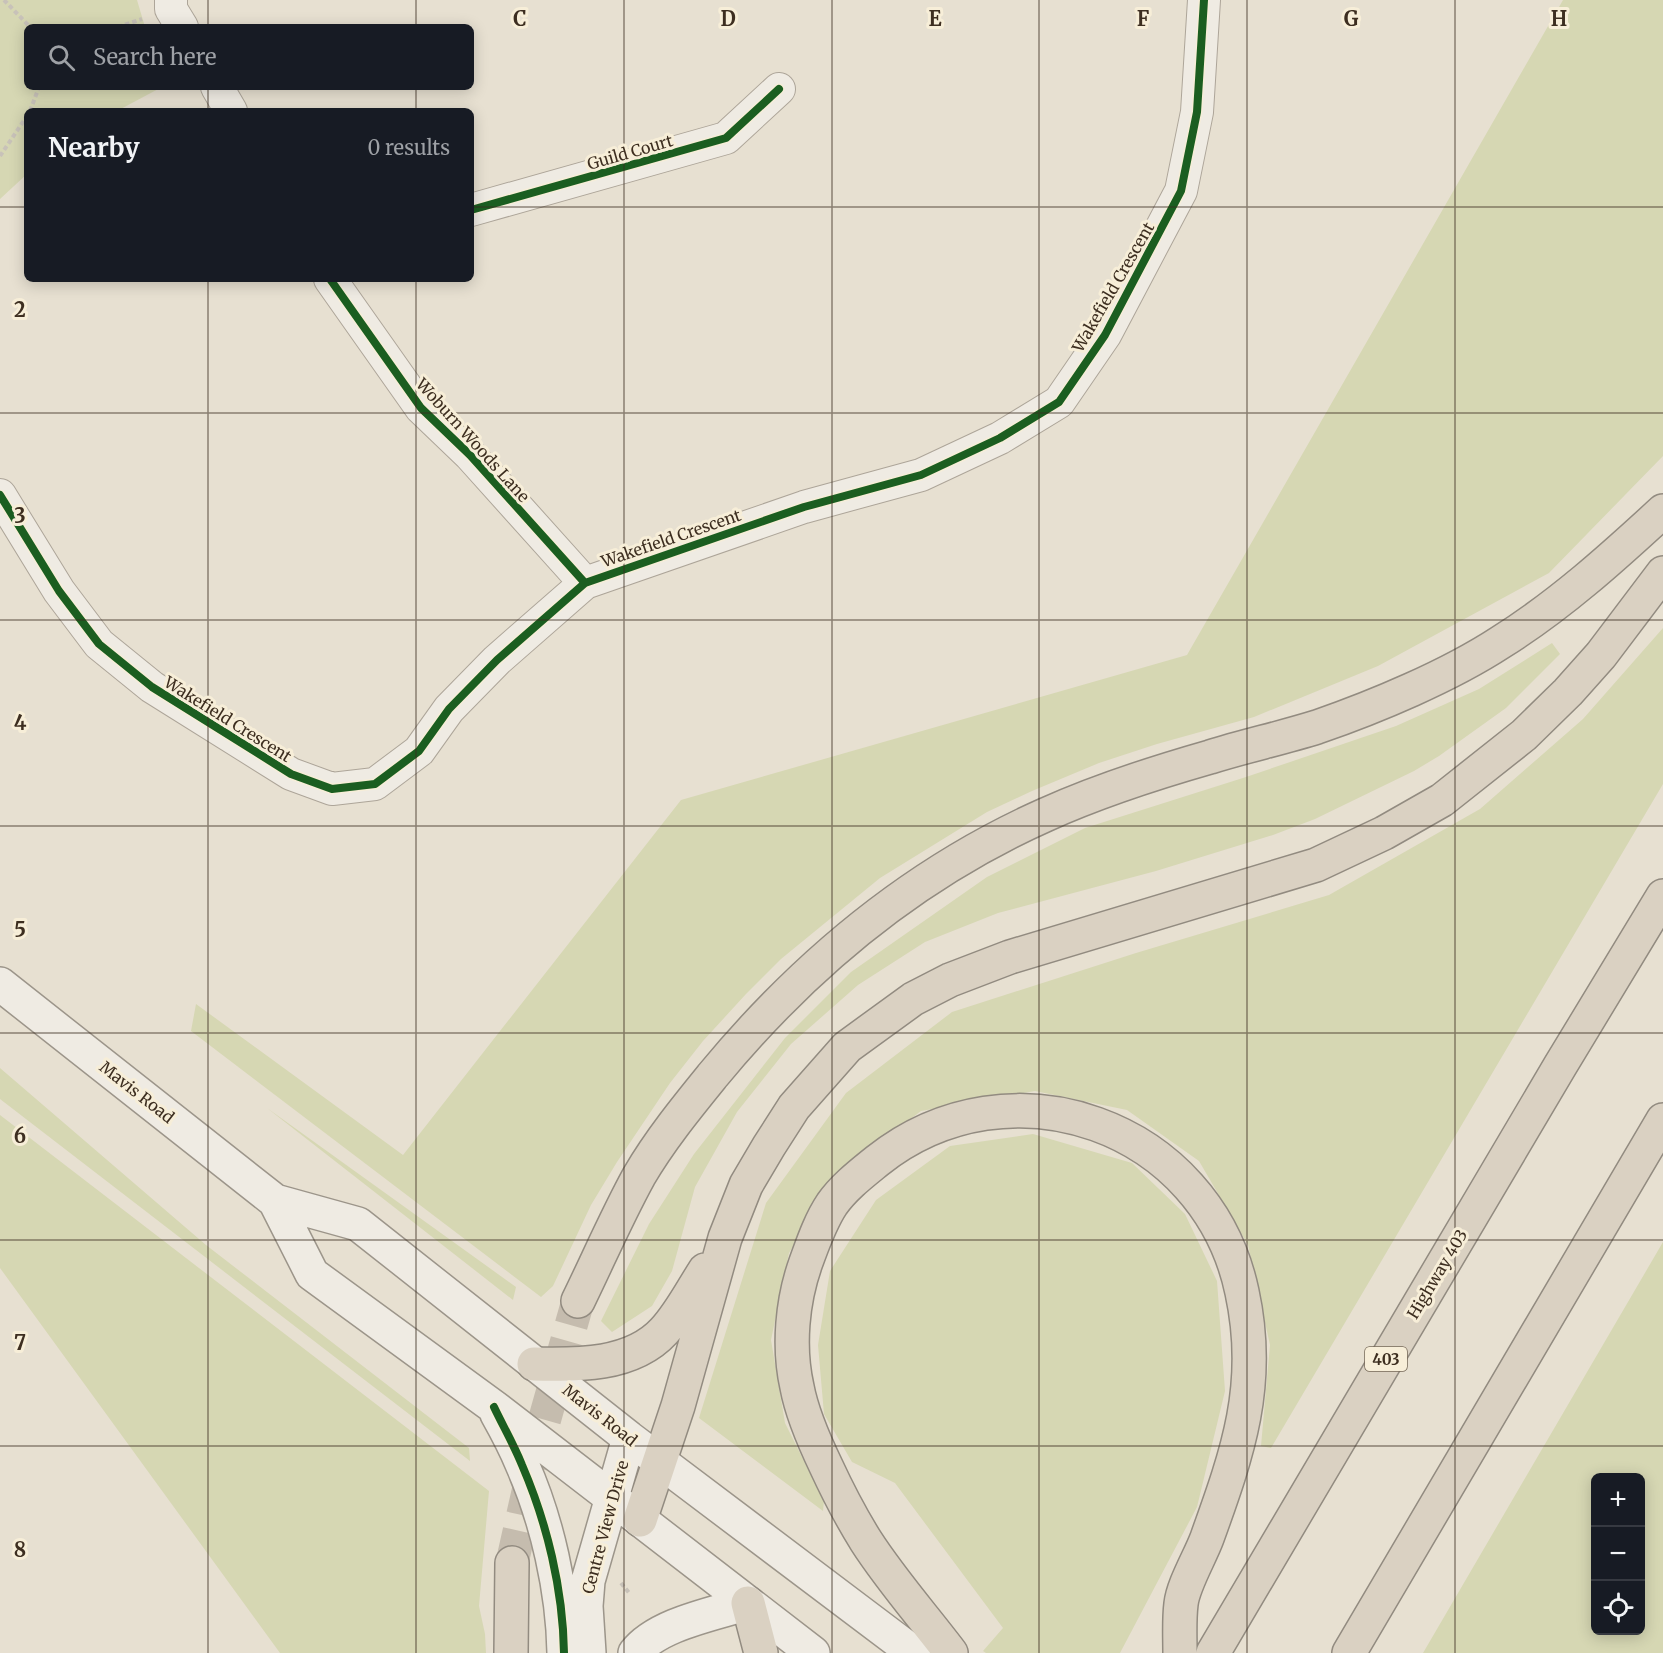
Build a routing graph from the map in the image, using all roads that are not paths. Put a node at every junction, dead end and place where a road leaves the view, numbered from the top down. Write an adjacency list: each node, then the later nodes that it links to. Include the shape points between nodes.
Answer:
1 (171, 0): 3 (street, via 171,9)
2 (1205, 0): 12 (street, Wakefield Crescent, via 1197,112 1181,191 1105,335 1059,402 999,438 921,475 804,507)
3 (180, 24)
4 (779, 89): 7 (street, Guild Court, via 726,138)
5 (219, 90): 6 (street)
6 (229, 108)
7 (474, 209)
8 (332, 282): 12 (street, Woburn Woods Lane, via 421,408 470,455)
9 (0, 495): 12 (street, Wakefield Crescent, via 59,591 99,645 152,687 261,756 291,774 332,789 375,784 419,751 448,709)
10 (1663, 511): 18 (highway, via 1558,602 1499,644 1437,677 1318,727 1142,778 1046,815 978,849 861,927 771,1009 684,1110 640,1175)
11 (1663, 573): 17 (highway, via 1601,655 1524,735 1442,800 1384,833 1316,865 1010,957 913,999 847,1047 794,1107 746,1185)
12 (585, 583)
13 (1663, 896): 36 (highway, Highway 403 / 403)
14 (0, 984): 16 (main road, Mavis Road)
15 (1663, 1120): 37 (highway)
16 (275, 1201): 19 (main road, Mavis Road, via 358,1224); 20 (main road, Mavis Road, via 312,1274)
17 (725, 1238): 19 (highway, via 679,1311 650,1343 632,1353 590,1363); 22 (highway)
18 (578, 1301)
19 (534, 1364): 21 (main road, Mavis Road)
20 (494, 1407): 23 (main road, Mavis Road); 28 (main road, Centre View Drive, via 523,1465 546,1534 561,1606)
21 (629, 1438): 22 (main road, Mavis Road); 23 (main road, Centre View Drive)
22 (661, 1461): 24 (highway); 33 (main road, Mavis Road)
23 (612, 1497): 24 (main road, Mavis Road); 29 (main road, Centre View Drive, via 586,1595)
24 (640, 1520): 26 (main road, Mavis Road)
25 (512, 1563): 27 (highway)
26 (748, 1603): 30 (main road, via 664,1629); 31 (highway); 32 (main road, Mavis Road)
27 (511, 1653)
28 (564, 1653)
29 (590, 1653)
30 (635, 1653)
31 (761, 1653)
32 (813, 1653)
33 (914, 1653)
34 (951, 1653): 35 (highway, via 868,1544 819,1452 796,1386 792,1351 798,1286 830,1206 881,1158 903,1141 957,1119 1015,1110 1048,1111 1102,1125 1169,1165 1210,1212 1239,1276 1250,1346 1248,1400 1232,1465 1181,1601)
35 (1180, 1653)
36 (1213, 1653)
37 (1349, 1653)

